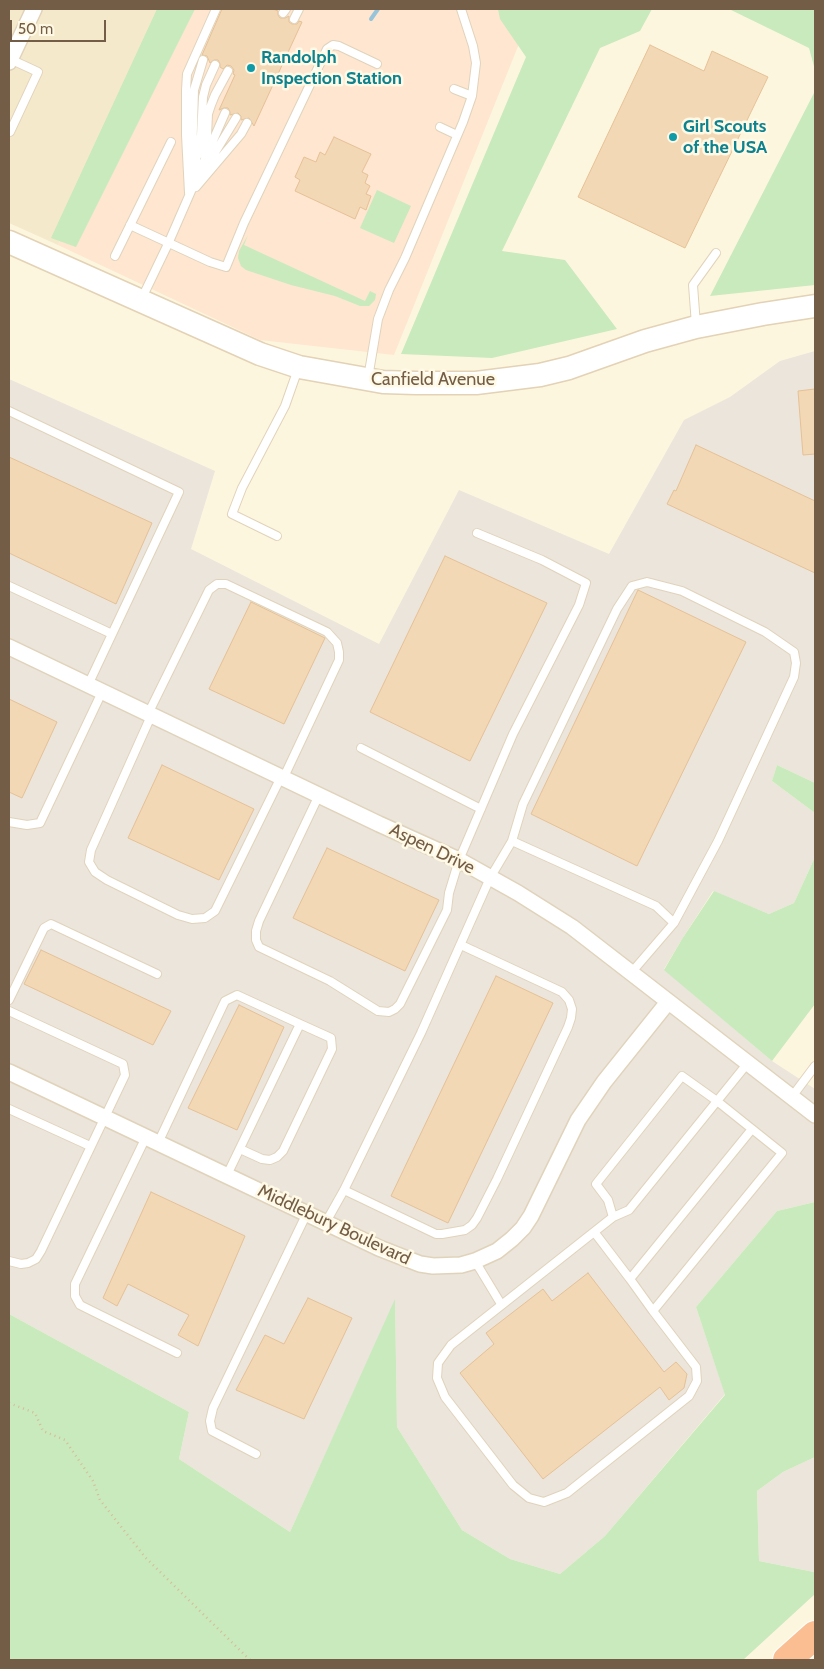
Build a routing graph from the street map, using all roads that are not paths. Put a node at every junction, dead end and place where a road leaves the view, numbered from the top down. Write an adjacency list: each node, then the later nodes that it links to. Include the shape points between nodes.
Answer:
1 (34, 9): 7 (street)
2 (216, 9): 20 (lane, via 187,74 186,135)
3 (299, 9): 5 (lane)
4 (460, 9): 12 (lane, via 476,63)
5 (294, 19)
6 (203, 60): 20 (lane, via 194,90)
7 (10, 61): 17 (lane, via 38,72)
8 (377, 64): 23 (lane, via 340,46 333,45 327,49 226,267)
9 (216, 65): 20 (lane, via 203,97 201,136)
10 (228, 71): 20 (lane, via 214,95 208,114 207,136)
11 (454, 89): 12 (lane)
12 (472, 96): 18 (lane)
13 (225, 113): 20 (lane)
14 (236, 118): 20 (lane)
15 (248, 123): 20 (lane)
16 (440, 127): 18 (lane)
17 (9, 131)
18 (457, 135): 30 (lane, via 389,290 378,320)
19 (170, 142): 21 (lane)
20 (190, 194): 23 (lane)
21 (130, 226): 23 (lane); 25 (lane)
22 (9, 242): 26 (street, Canfield Avenue)
23 (168, 244): 26 (lane)
24 (716, 253): 28 (lane, via 693,285)
25 (115, 256)
26 (140, 302): 29 (street, Canfield Avenue, via 237,345)
27 (815, 306): 28 (street, Canfield Avenue)
28 (696, 327): 30 (street, Canfield Avenue, via 540,375 458,383)
29 (299, 367): 30 (street, Canfield Avenue); 33 (lane, via 285,406 232,514)
30 (367, 380)
31 (9, 411): 35 (lane, via 179,492)
32 (477, 533): 42 (lane, via 542,560 586,583 580,605 513,734)
33 (277, 536)
34 (9, 586): 35 (lane)
35 (112, 634): 37 (lane)
36 (9, 648): 37 (street, Aspen Drive)
37 (95, 688): 38 (street, Aspen Drive); 43 (lane, via 40,823 27,826)
38 (149, 715): 40 (street, Aspen Drive); 40 (lane, via 209,590 217,584 234,588 327,632 338,643 339,660); 40 (lane, via 91,850 89,862 95,872 107,880 178,915 205,918 215,911)
39 (361, 748): 42 (lane)
40 (282, 778): 41 (street, Aspen Drive)
41 (319, 795): 45 (street, Aspen Drive); 45 (lane, via 260,921 256,940 258,946 330,981 378,1011 389,1012 400,1004 446,910)
42 (481, 809): 45 (lane)
43 (9, 822)
44 (512, 841): 46 (lane); 47 (lane, via 656,906); 47 (lane, via 523,804 617,608 632,586 647,582 682,591 764,632 794,652 794,677 718,841)
45 (459, 860): 46 (street, Aspen Drive)
46 (490, 878): 48 (lane); 49 (street, Aspen Drive, via 572,927)
47 (674, 923): 49 (lane)
48 (461, 944): 68 (lane); 68 (lane, via 562,992 572,1009 568,1027 497,1179 472,1224 465,1230 442,1234)
49 (631, 973): 52 (street, Aspen Drive)
50 (157, 974): 51 (lane, via 51,924 44,928)
51 (9, 1000)
52 (668, 1002): 55 (street, Aspen Drive); 74 (street, Middlebury Boulevard, via 578,1120 523,1228 497,1251)
53 (9, 1011): 62 (lane, via 123,1064 125,1075)
54 (300, 1024): 64 (lane, via 238,995 225,1001); 66 (lane); 66 (lane, via 331,1038 332,1049 283,1151 270,1160)
55 (747, 1064): 58 (street, Aspen Drive); 59 (lane)
56 (815, 1066): 58 (lane)
57 (9, 1072): 62 (street, Middlebury Boulevard)
58 (791, 1098): 61 (street, Aspen Drive)
59 (717, 1101): 63 (lane); 70 (lane, via 629,1210); 70 (lane, via 682,1076 596,1184 608,1200)
60 (9, 1109): 65 (lane)
61 (815, 1115)
62 (104, 1117): 64 (street, Middlebury Boulevard); 65 (lane)
63 (752, 1129): 75 (lane); 77 (lane, via 782,1153)
64 (152, 1140): 67 (street, Middlebury Boulevard); 78 (lane, via 75,1284 75,1296 80,1305)
65 (90, 1146): 73 (lane, via 41,1251 28,1264)
66 (240, 1149): 67 (lane)
67 (227, 1175): 69 (street, Middlebury Boulevard)
68 (344, 1190): 71 (lane)
69 (307, 1213): 71 (street, Middlebury Boulevard); 79 (lane, via 213,1408 210,1421 212,1431)
70 (613, 1218): 72 (lane)
71 (326, 1222): 74 (street, Middlebury Boulevard, via 420,1264 445,1267)
72 (595, 1233): 75 (lane); 76 (lane)
73 (9, 1261)
74 (475, 1261): 76 (lane)
75 (630, 1279): 77 (lane)
76 (501, 1304): 77 (lane, via 451,1345 438,1363 437,1378 445,1397 513,1485 529,1498 544,1502 566,1493 690,1396 696,1381 696,1367)
77 (654, 1311)
78 (177, 1353)
79 (256, 1454)
80 (815, 1635): 81 (highway)
81 (787, 1660)

